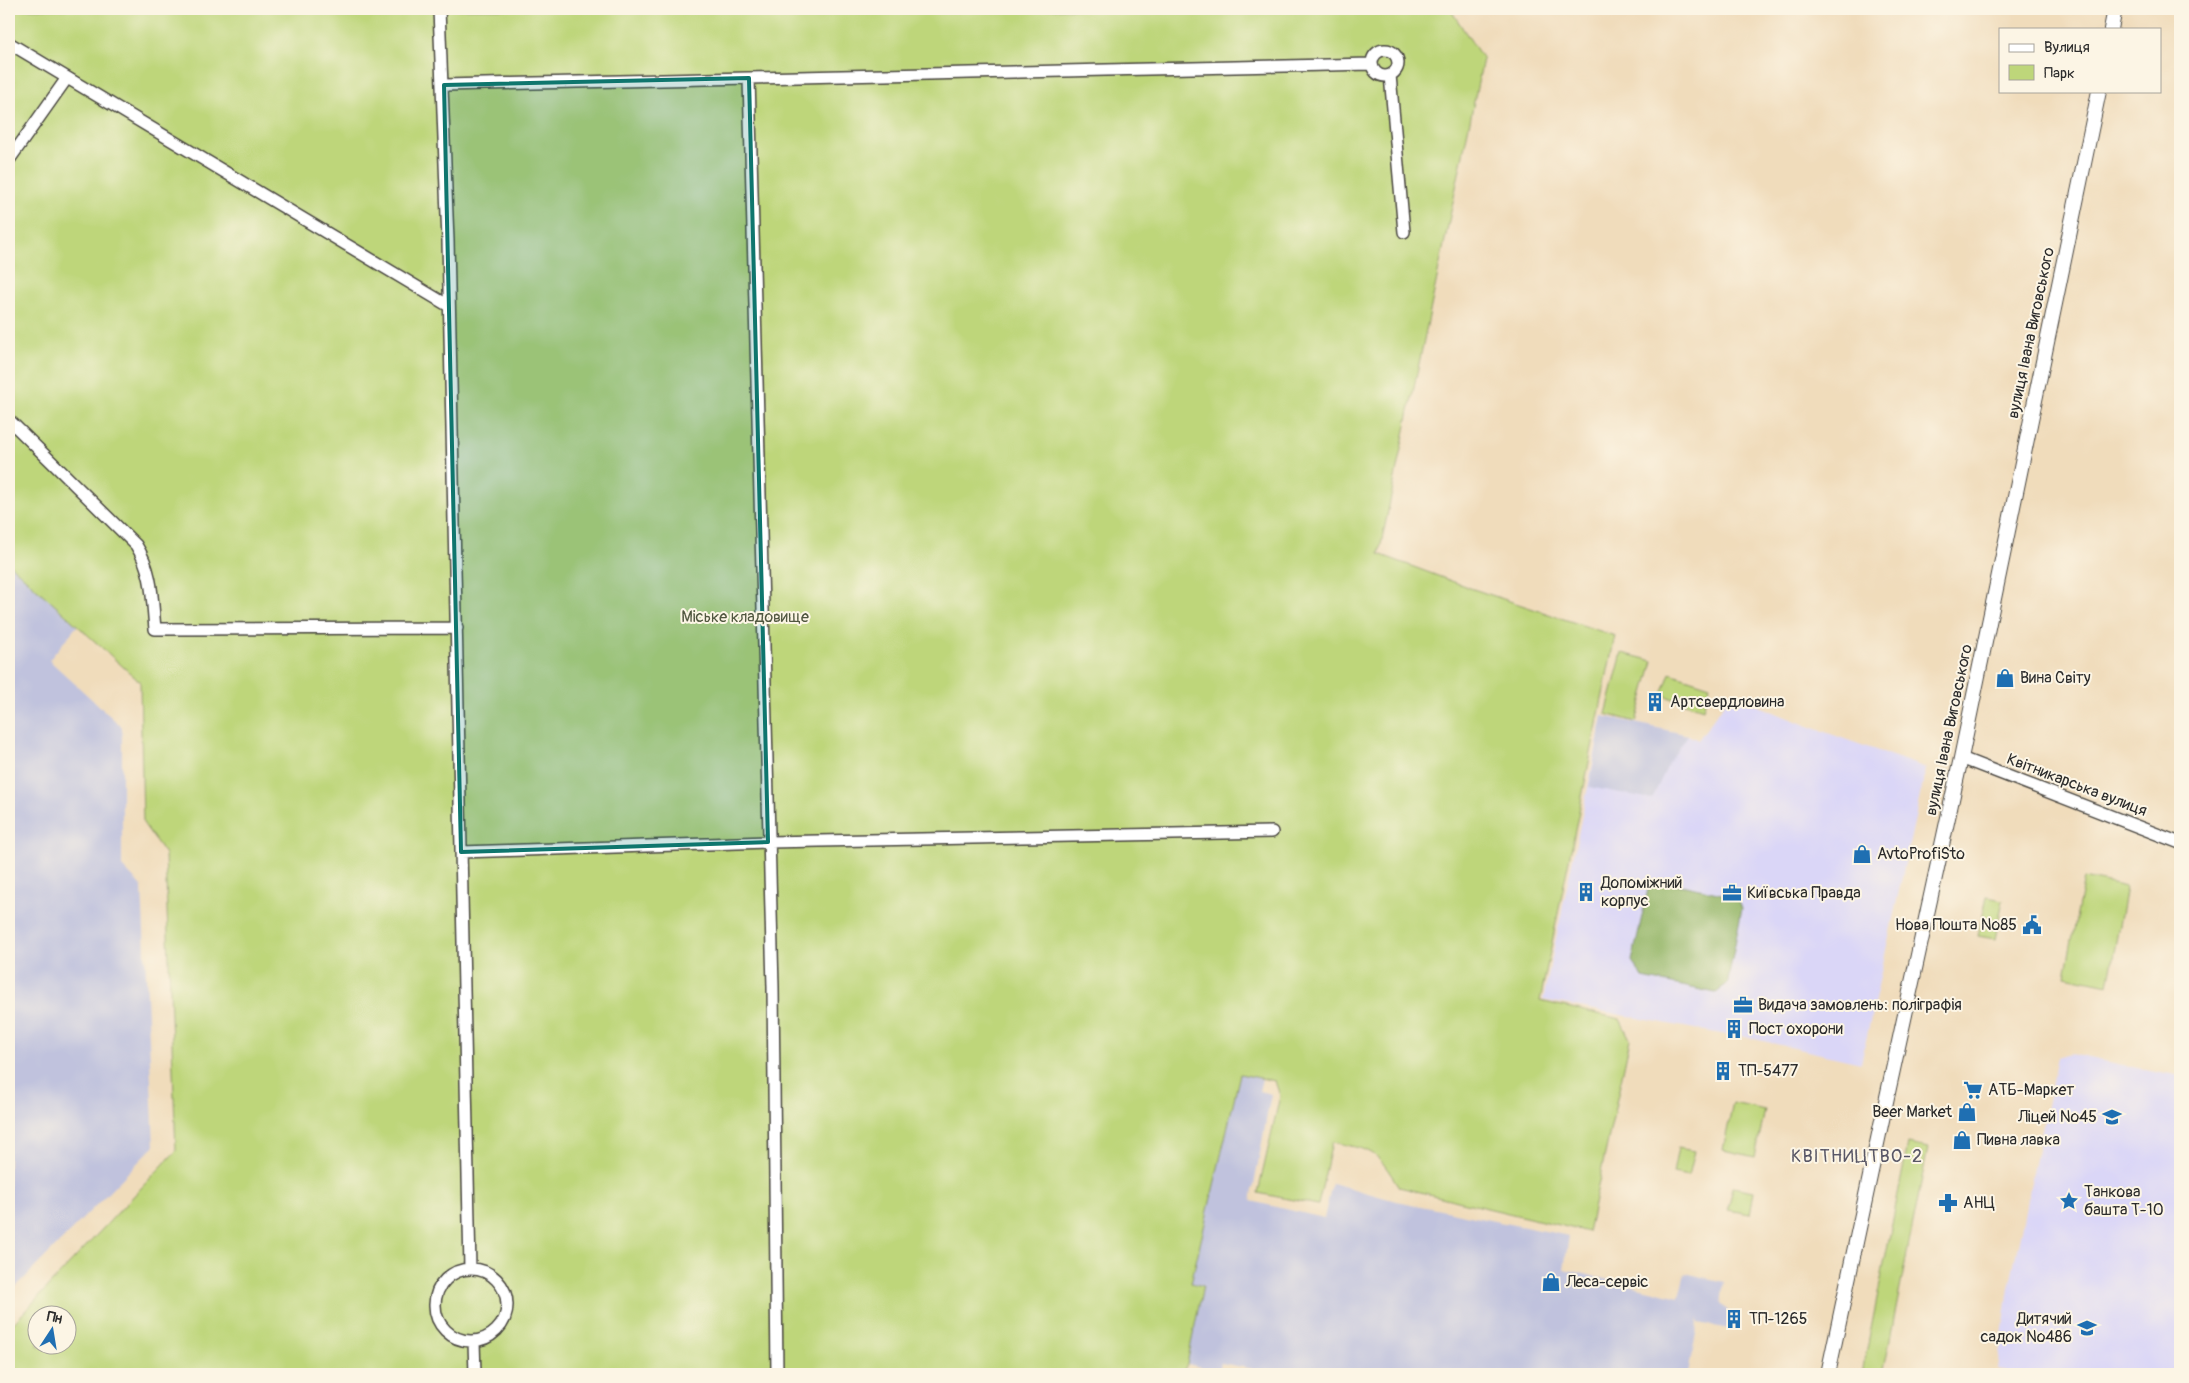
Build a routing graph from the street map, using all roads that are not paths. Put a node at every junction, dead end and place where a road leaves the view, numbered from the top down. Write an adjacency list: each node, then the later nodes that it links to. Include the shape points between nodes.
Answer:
1 (439, 9): 9 (street)
2 (2115, 9): 3 (main road)
3 (2111, 28)
4 (9, 43): 7 (street)
5 (1371, 64): 6 (street, via 1378,74); 6 (street, via 1377,52 1390,50 1398,65); 8 (street)
6 (1390, 75): 12 (street)
7 (67, 78): 11 (street); 13 (street)
8 (750, 78): 9 (street); 18 (street)
9 (444, 85): 13 (street)
10 (2099, 92): 16 (main road, вулиця Івана Виговського)
11 (9, 160)
12 (1404, 232)
13 (449, 306): 15 (street)
14 (9, 420): 15 (street, via 136,545 146,561 150,578 155,629)
15 (456, 628): 20 (street)
16 (1961, 758): 19 (street, Квітникарська вулиця); 25 (main road, вулиця Івана Виговського)
17 (1272, 832): 18 (street)
18 (768, 842): 20 (street); 24 (street)
19 (2180, 843)
20 (461, 852): 21 (street)
21 (470, 1268): 22 (street, via 482,1270 502,1284 508,1306 501,1326 494,1334); 22 (street, via 448,1277 435,1298 435,1310 445,1331 459,1339)
22 (474, 1342): 23 (street)
23 (475, 1374)
24 (777, 1374)
25 (1828, 1374)

